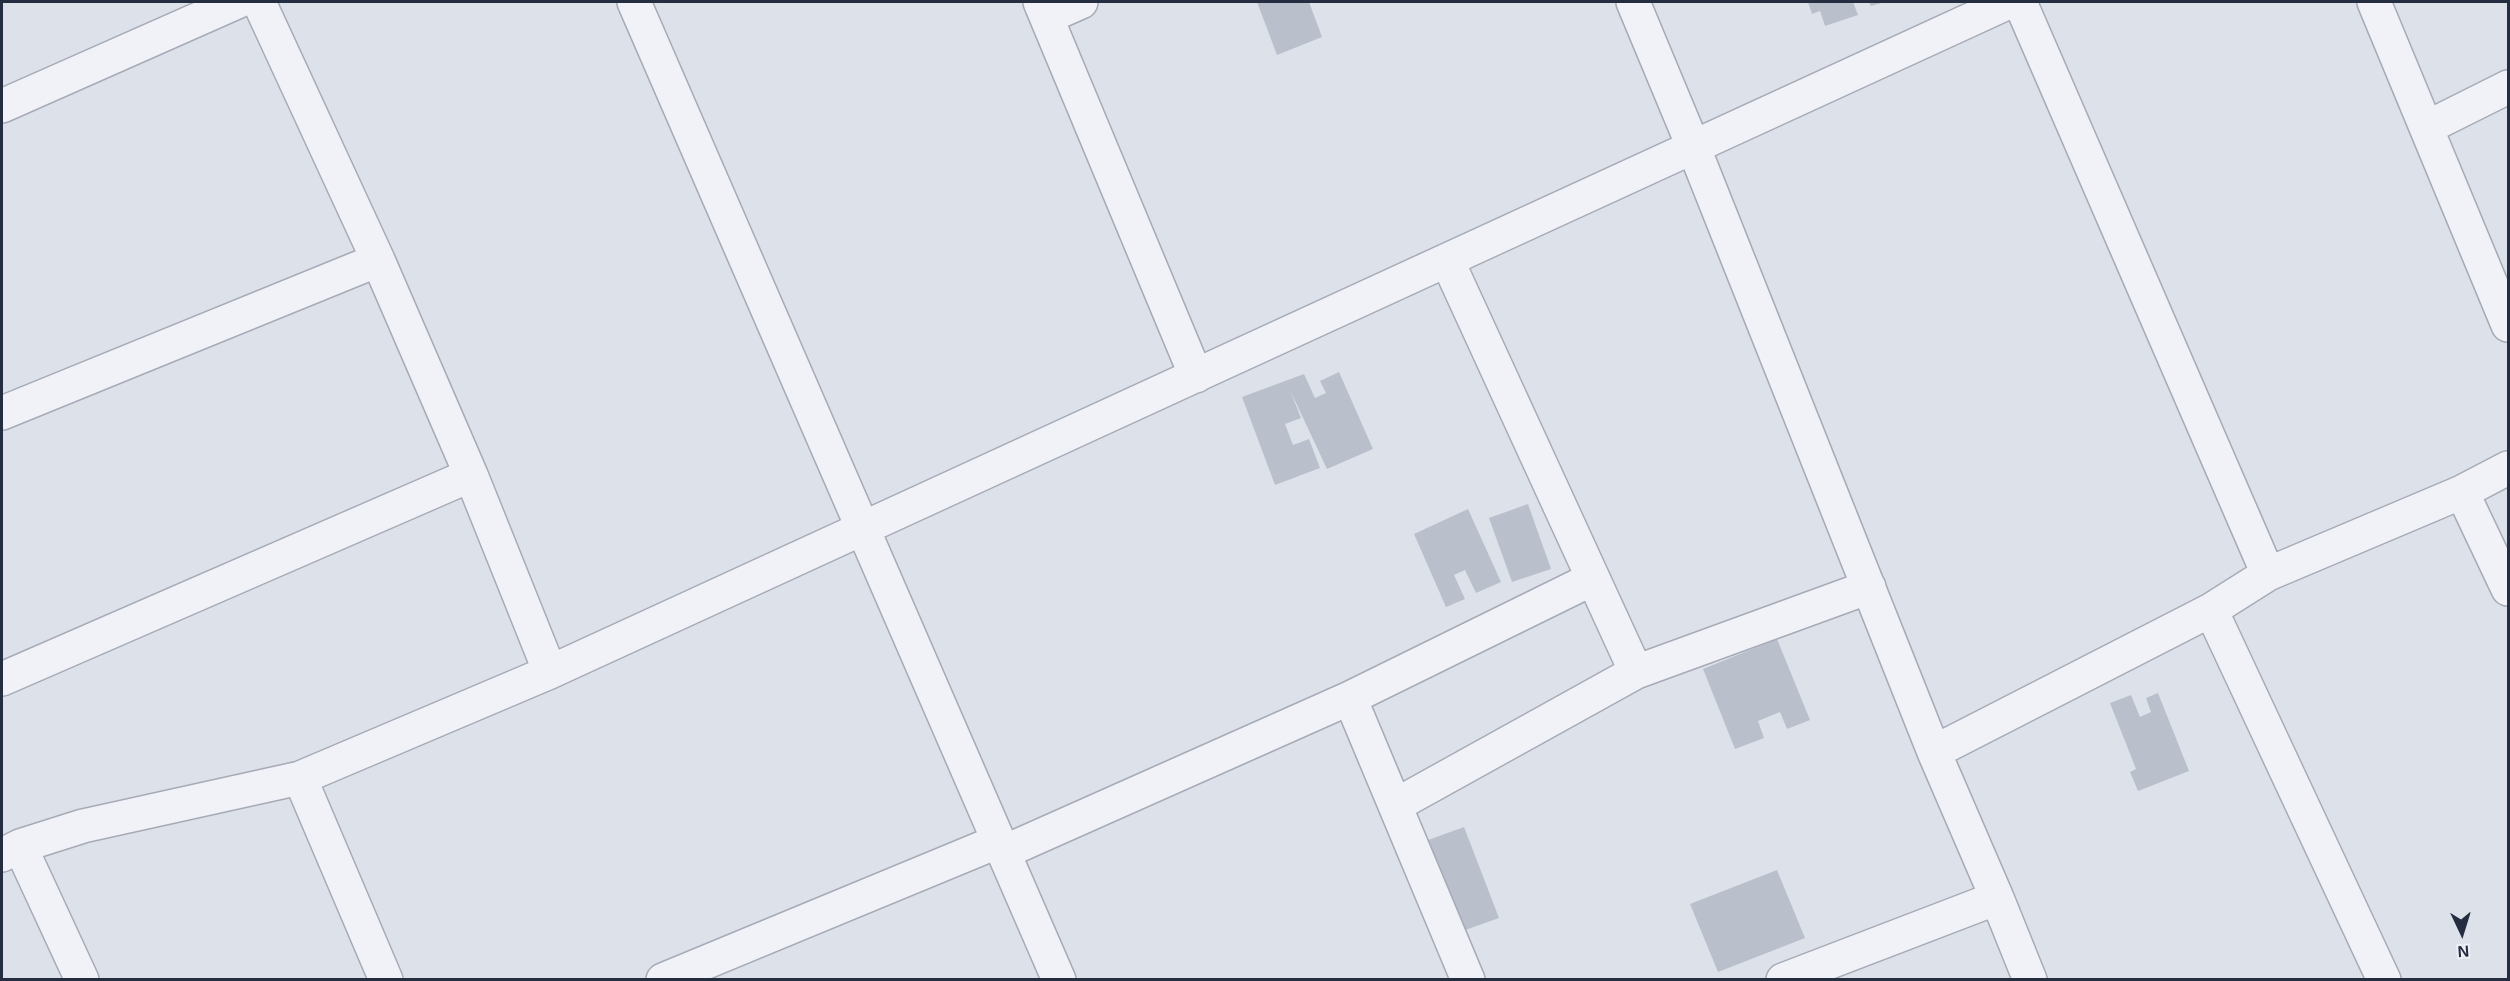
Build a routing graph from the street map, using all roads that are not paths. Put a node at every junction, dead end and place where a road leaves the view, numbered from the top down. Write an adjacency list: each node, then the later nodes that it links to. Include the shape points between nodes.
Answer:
1 (237, 2): 10 (street)
2 (259, 2): 15 (street)
3 (634, 2): 23 (street)
4 (1081, 2): 9 (street)
5 (1633, 2): 14 (street)
6 (2009, 2): 14 (street)
7 (2020, 2): 24 (street)
8 (2374, 2): 13 (street)
9 (1043, 9): 18 (street)
10 (187, 12): 12 (street)
11 (2508, 87): 13 (street)
12 (2, 106)
13 (2428, 127): 17 (street)
14 (1693, 146): 16 (street); 26 (street)
15 (378, 260): 19 (street); 21 (street)
16 (1448, 260): 18 (street); 25 (street)
17 (2508, 325)
18 (1196, 376): 23 (street)
19 (2, 413)
20 (2508, 468): 22 (street)
21 (471, 475): 29 (street); 31 (street)
22 (2462, 492): 24 (street); 27 (street)
23 (863, 528): 29 (street); 36 (street)
24 (2268, 574): 28 (street)
25 (1592, 579): 30 (street); 32 (street)
26 (1869, 587): 30 (street); 33 (street)
27 (2508, 589)
28 (2211, 610): 33 (street); 46 (street)
29 (550, 672): 34 (street)
30 (1636, 672): 35 (street)
31 (2, 679)
32 (1350, 698): 35 (street); 36 (street)
33 (1934, 752): 38 (street)
34 (300, 778): 37 (street, via 83,826); 40 (street)
35 (1396, 805): 43 (street)
36 (1002, 847): 41 (street); 42 (street)
37 (10, 850): 39 (street)
38 (1997, 898): 44 (street); 45 (street)
39 (82, 980)
40 (386, 980)
41 (663, 980)
42 (1059, 980)
43 (1468, 980)
44 (1783, 980)
45 (2030, 980)
46 (2385, 980)

